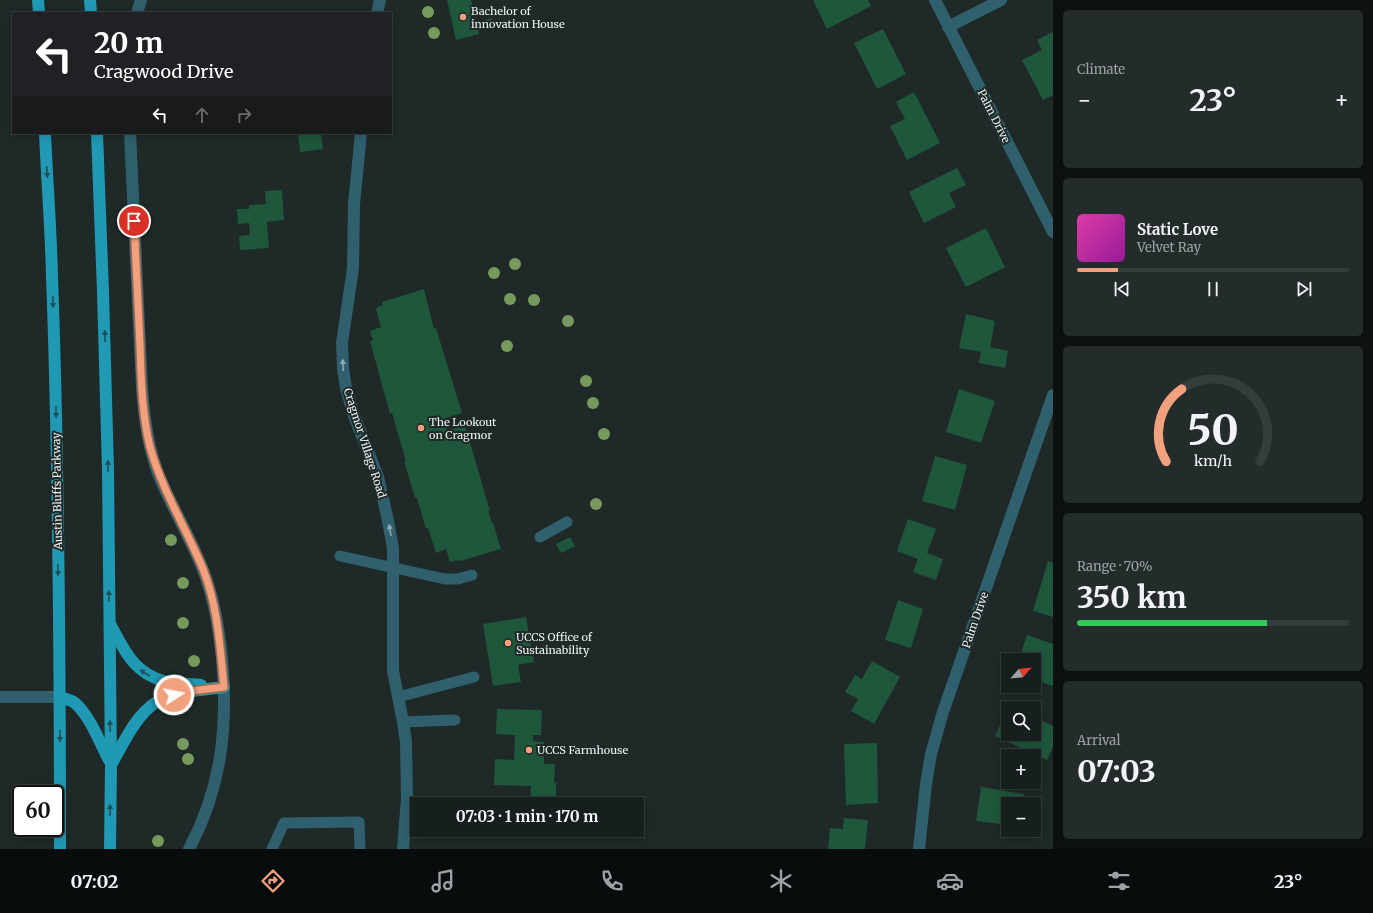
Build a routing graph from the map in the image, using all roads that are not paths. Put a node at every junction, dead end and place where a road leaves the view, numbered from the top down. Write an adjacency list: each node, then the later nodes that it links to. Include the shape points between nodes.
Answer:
1 (38, 0): 7 (main road)
2 (90, 0): 8 (main road)
3 (141, 0): 9 (street)
4 (380, 0): 10 (street)
5 (935, 0): 11 (street, Palm Drive)
6 (1001, 0): 11 (street)
7 (39, 12)
8 (91, 12)
9 (137, 12)
10 (377, 12)
11 (948, 27): 16 (street, Palm Drive)
12 (45, 134): 27 (main road, Austin Bluffs Parkway, one-way to 27, via 52,276)
13 (97, 134): 23 (main road, one-way to 13, via 104,292)
14 (130, 134): 25 (street, via 144,418 159,476 203,569 209,589 219,635)
15 (361, 134): 21 (street, Cragmor Village Road, one-way to 15, via 393,548 378,477 353,413 343,369 342,343 353,268 354,204)
16 (1053, 232)
17 (1053, 395): 38 (street, Palm Drive, via 930,754)
18 (567, 522): 19 (lane)
19 (540, 537)
20 (340, 556): 21 (lane)
21 (393, 568): 22 (lane, via 445,579); 28 (street, Cragmor Village Road, via 394,671)
22 (472, 575)
23 (109, 621): 25 (main road, one-way to 23, via 165,682 148,676 128,657); 31 (main road, one-way to 23)
24 (474, 678): 28 (lane)
25 (224, 687): 31 (main road, via 183,692 152,705 141,716); 34 (street, via 224,726 220,760 213,792)
26 (0, 697): 27 (street)
27 (60, 697): 31 (main road, via 74,703 82,712); 32 (main road, Austin Bluffs Parkway, one-way to 32)
28 (398, 697): 30 (street, Cragmor Village Road)
29 (455, 720): 30 (lane)
30 (403, 722): 37 (street, Cragmor Village Road, via 407,799)
31 (111, 765): 33 (main road, one-way to 31)
32 (60, 849)
33 (110, 849)
34 (189, 849)
35 (272, 849): 36 (lane, via 284,823 352,822 359,822)
36 (360, 849)
37 (403, 849)
38 (919, 849)

